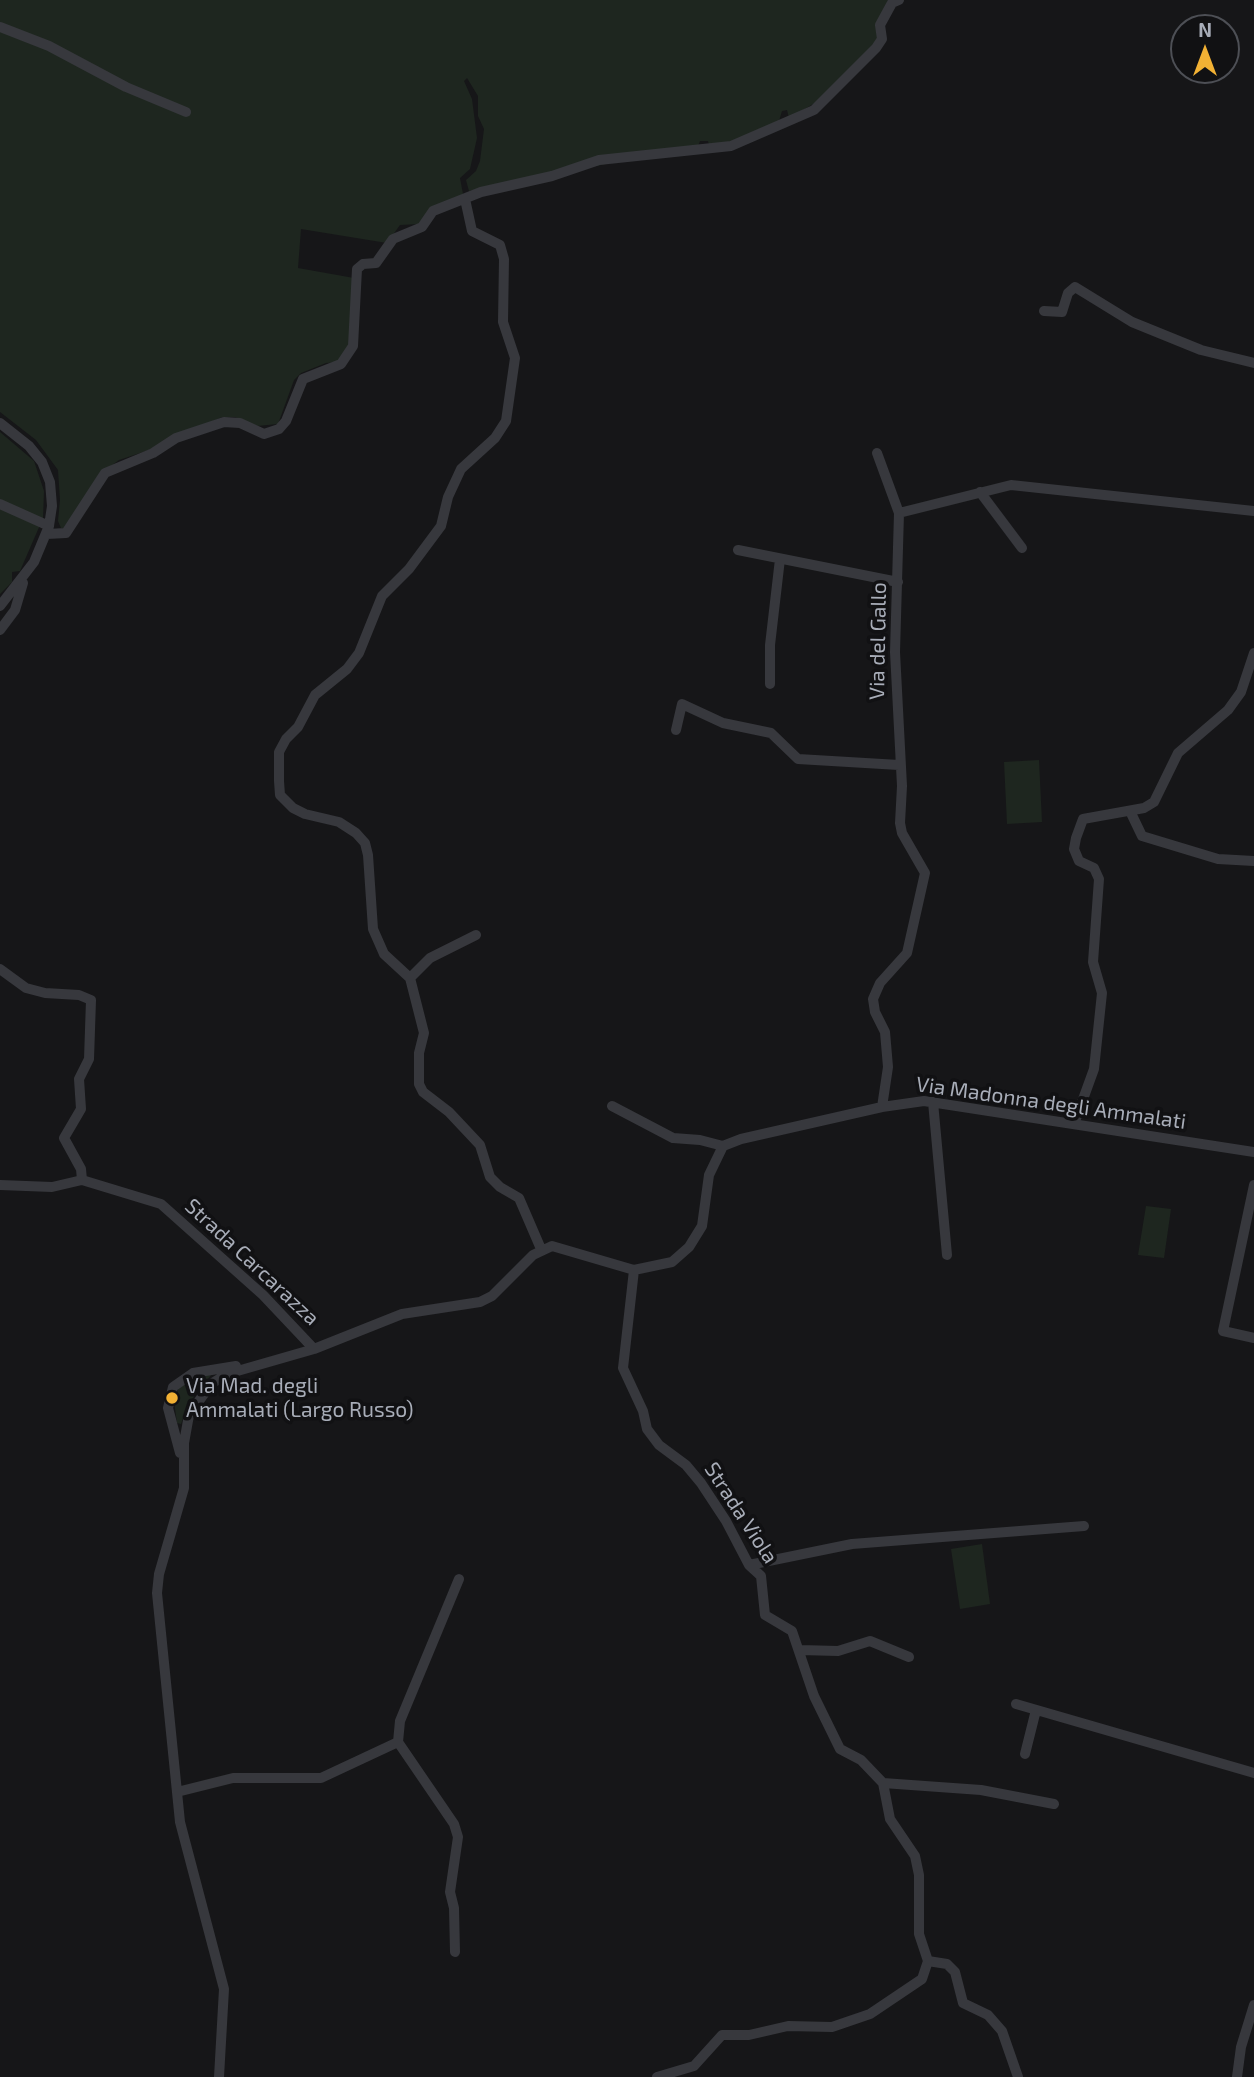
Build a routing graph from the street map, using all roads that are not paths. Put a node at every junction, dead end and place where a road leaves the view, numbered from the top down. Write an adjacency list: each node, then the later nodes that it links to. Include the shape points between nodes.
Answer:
1 (899, 0): 4 (street, via 892,3 880,25 882,38 876,48 814,110 731,146 599,160)
2 (0, 27): 3 (street)
3 (186, 112)
4 (465, 199): 13 (street, via 433,211 422,227 393,239 376,263 357,269 353,346 348,357 303,379 279,429 264,434 224,422 176,438 105,473 66,533); 29 (street, via 472,231 500,244 504,259 503,322 515,358 506,421 495,438 461,469 441,526 382,596 367,639 353,661 315,695 279,752 280,795 305,814 339,822 365,843 373,929 384,954)
5 (1044, 311): 6 (street, via 1062,312 1070,289 1079,288 1132,322 1201,350)
6 (1254, 363)
7 (0, 423): 13 (street, via 29,446 47,472 51,492)
8 (877, 453): 12 (street)
9 (980, 492): 11 (street, via 1037,485 1128,500); 12 (street); 14 (street)
10 (0, 504): 13 (street)
11 (1254, 511)
12 (899, 513): 18 (street, Via del Gallo)
13 (48, 530): 17 (street)
14 (1022, 548)
15 (738, 550): 16 (street)
16 (780, 559): 18 (street); 22 (street)
17 (25, 577): 19 (street); 20 (street, via 15,610)
18 (898, 582): 24 (street, Via del Gallo, via 895,701)
19 (0, 606)
20 (0, 630)
21 (1254, 653): 25 (street, via 1241,692 1228,710 1178,753 1154,802)
22 (770, 684)
23 (676, 730): 24 (street, via 682,704 723,723 771,733 798,759)
24 (899, 765): 32 (street, Via del Gallo, via 902,833 925,873 907,953 880,983 873,999 885,1032 887,1055)
25 (1130, 811): 26 (street, via 1142,836 1218,859); 33 (street, via 1083,819 1074,849 1079,861 1094,868 1099,879 1093,962 1102,993 1094,1069)
26 (1254, 861)
27 (476, 935): 29 (street, via 430,958)
28 (0, 969): 36 (street, via 26,988 91,1000 89,1059 79,1079 81,1109 64,1138)
29 (410, 978): 39 (street, via 424,1033 419,1084 480,1145 485,1168 500,1187 519,1198)
30 (933, 1102): 32 (street, Via Madonna degli Ammalati); 33 (street, Via Madonna degli Ammalati); 40 (street)
31 (612, 1106): 34 (street, via 673,1138)
32 (882, 1107): 34 (street, Via Madonna degli Ammalati)
33 (1074, 1124): 35 (street, Via Madonna degli Ammalati)
34 (723, 1146): 41 (street, via 709,1175 696,1237 672,1262)
35 (1254, 1152)
36 (82, 1180): 37 (street, Strada Carcarazza, via 52,1187); 43 (street, Strada Carcarazza, via 161,1205 263,1295)
37 (0, 1185)
38 (1254, 1185): 42 (street, via 1223,1331)
39 (541, 1249): 41 (street, via 559,1246); 43 (street, via 480,1302 402,1314)
40 (947, 1255)
41 (634, 1270): 47 (street, Strada Viola, via 622,1353 626,1379 647,1429 659,1446 701,1483)
42 (1254, 1338)
43 (314, 1349): 44 (street)
44 (253, 1364): 45 (street, via 211,1384 195,1403 186,1429); 45 (street, via 192,1373 173,1387 169,1421)
45 (184, 1469): 57 (street, via 182,1502 157,1593)
46 (1084, 1526): 47 (street, via 852,1544)
47 (749, 1565): 49 (street, Strada Viola, via 761,1576 765,1615 792,1632)
48 (459, 1579): 53 (street, via 400,1721)
49 (800, 1650): 50 (street, via 838,1650 870,1642); 56 (street, Strada Viola, via 814,1696 840,1749 861,1760)
50 (909, 1657)
51 (1016, 1704): 52 (street)
52 (1036, 1710): 54 (street); 55 (street)
53 (398, 1742): 57 (street, via 321,1778 233,1778); 59 (street, via 454,1824 458,1837 450,1892)
54 (1025, 1754)
55 (1254, 1773)
56 (883, 1783): 58 (street, via 981,1790); 60 (street, via 890,1819 915,1856 919,1934)
57 (177, 1792): 62 (street, via 185,1847 224,1989)
58 (1054, 1804)
59 (455, 1952)
60 (928, 1961): 63 (street, via 922,1979 870,2014 832,2027 788,2026 749,2035 722,2035 694,2066); 64 (street, via 947,1964 955,1972 963,2003 988,2015 1002,2031)
61 (1254, 2005): 65 (street)
62 (219, 2077)
63 (657, 2077)
64 (1018, 2077)
65 (1237, 2077)

